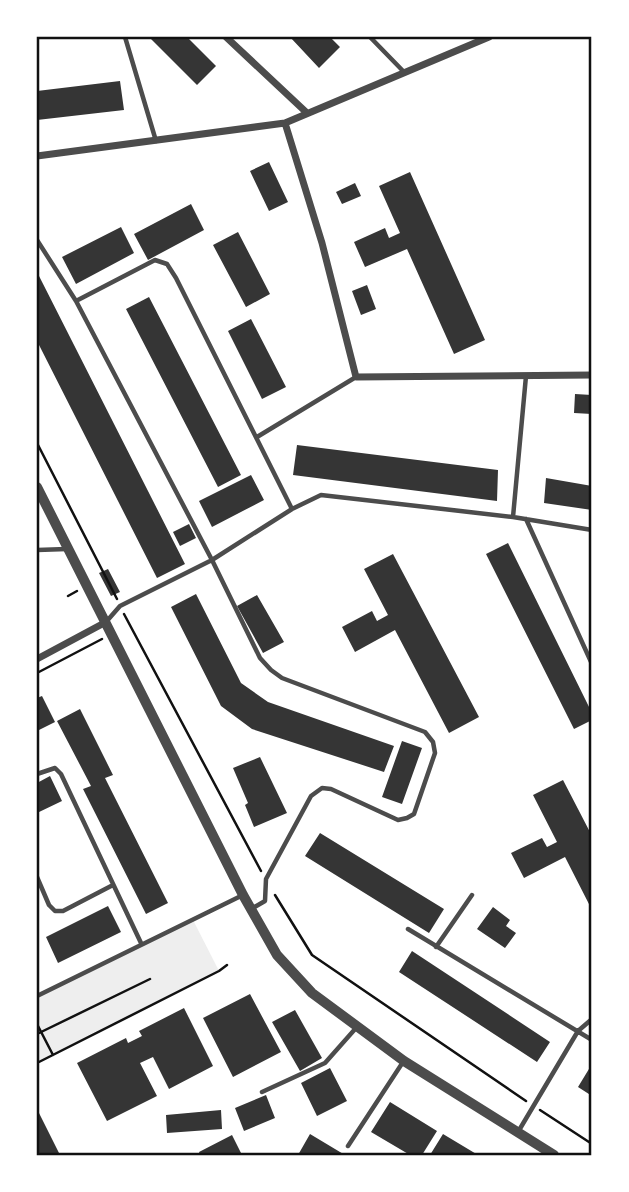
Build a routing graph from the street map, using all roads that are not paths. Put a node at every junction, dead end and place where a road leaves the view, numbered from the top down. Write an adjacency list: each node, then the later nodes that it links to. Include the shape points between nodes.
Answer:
1 (125, 37): 8 (lane)
2 (226, 37): 6 (street)
3 (370, 37): 5 (lane)
4 (489, 37): 5 (street)
5 (404, 72): 6 (street)
6 (307, 113): 7 (street)
7 (285, 123): 8 (street); 14 (street)
8 (156, 142): 9 (street)
9 (37, 156)
10 (37, 240): 11 (lane)
11 (76, 301): 15 (lane, via 155,260 167,264); 23 (lane)
12 (527, 375): 13 (street); 14 (street); 18 (lane)
13 (592, 375)
14 (356, 377): 15 (lane)
15 (257, 437): 17 (lane)
16 (37, 487): 22 (street)
17 (292, 509): 18 (lane, via 320,495); 23 (lane)
18 (513, 517): 19 (lane)
19 (526, 519): 20 (lane); 26 (lane)
20 (592, 530)
21 (37, 550): 22 (lane)
22 (69, 550): 24 (street)
23 (212, 560): 24 (lane, via 120,606); 32 (lane, via 260,658 271,670 425,732 435,753 414,814 407,818 398,820 331,789 322,788 311,796 265,880 265,901)
24 (106, 622): 25 (street); 30 (street)
25 (37, 659)
26 (592, 664)
27 (37, 774): 29 (lane, via 55,768 61,774)
28 (37, 877): 29 (lane, via 55,911)
29 (113, 886): 34 (lane)
30 (243, 895): 32 (street); 34 (lane)
31 (472, 895): 35 (lane)
32 (251, 910): 38 (street, via 292,974)
33 (408, 929): 35 (lane)
34 (141, 943): 36 (lane)
35 (436, 947): 39 (lane)
36 (37, 996)
37 (592, 1019): 39 (lane)
38 (356, 1028): 41 (street); 42 (lane, via 325,1063)
39 (578, 1031): 40 (lane); 43 (lane)
40 (592, 1040)
41 (404, 1061): 43 (street); 44 (lane)
42 (262, 1092)
43 (518, 1133): 45 (street)
44 (348, 1146)
45 (554, 1155)

